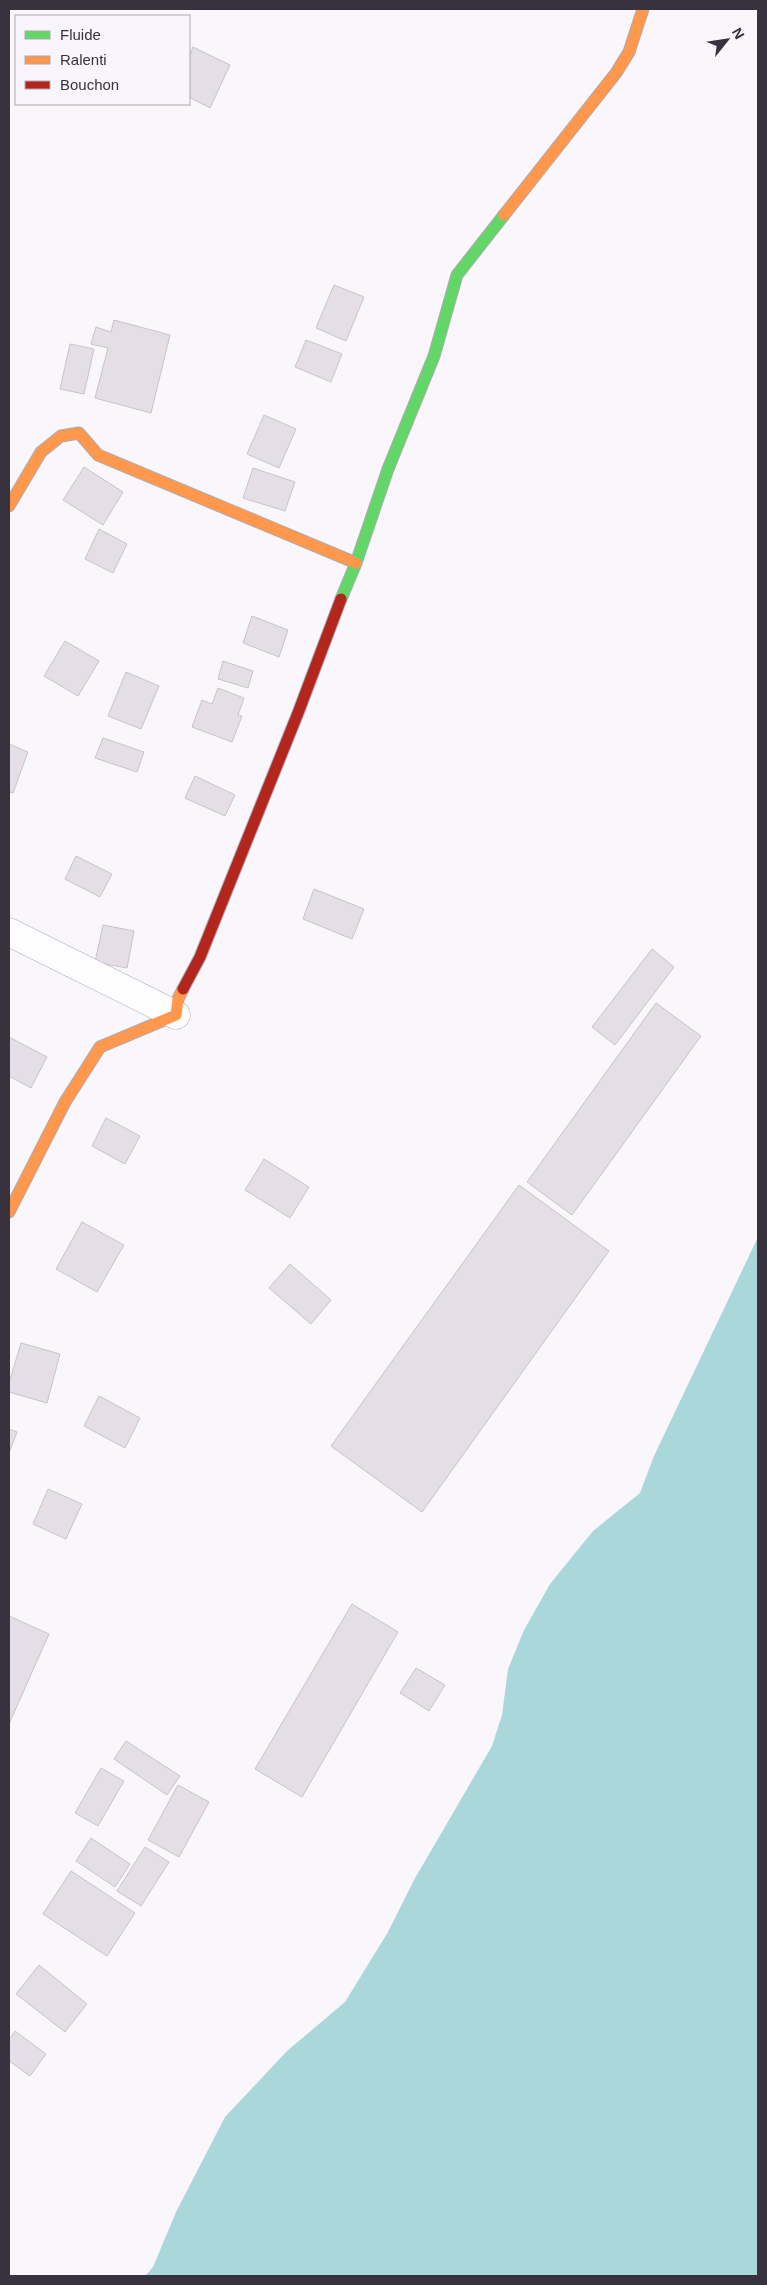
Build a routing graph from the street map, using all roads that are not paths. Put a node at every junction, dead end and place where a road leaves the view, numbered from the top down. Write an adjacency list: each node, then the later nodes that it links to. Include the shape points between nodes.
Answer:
1 (643, 9): 3 (street, via 629,52 616,74 457,275 434,356 388,469)
2 (9, 506): 3 (street, via 41,452 60,436 79,433 98,455)
3 (356, 562): 5 (street, via 200,957 178,999)
4 (9, 932): 5 (street)
5 (176, 1016): 6 (street, via 100,1047 65,1102)
6 (9, 1212)

